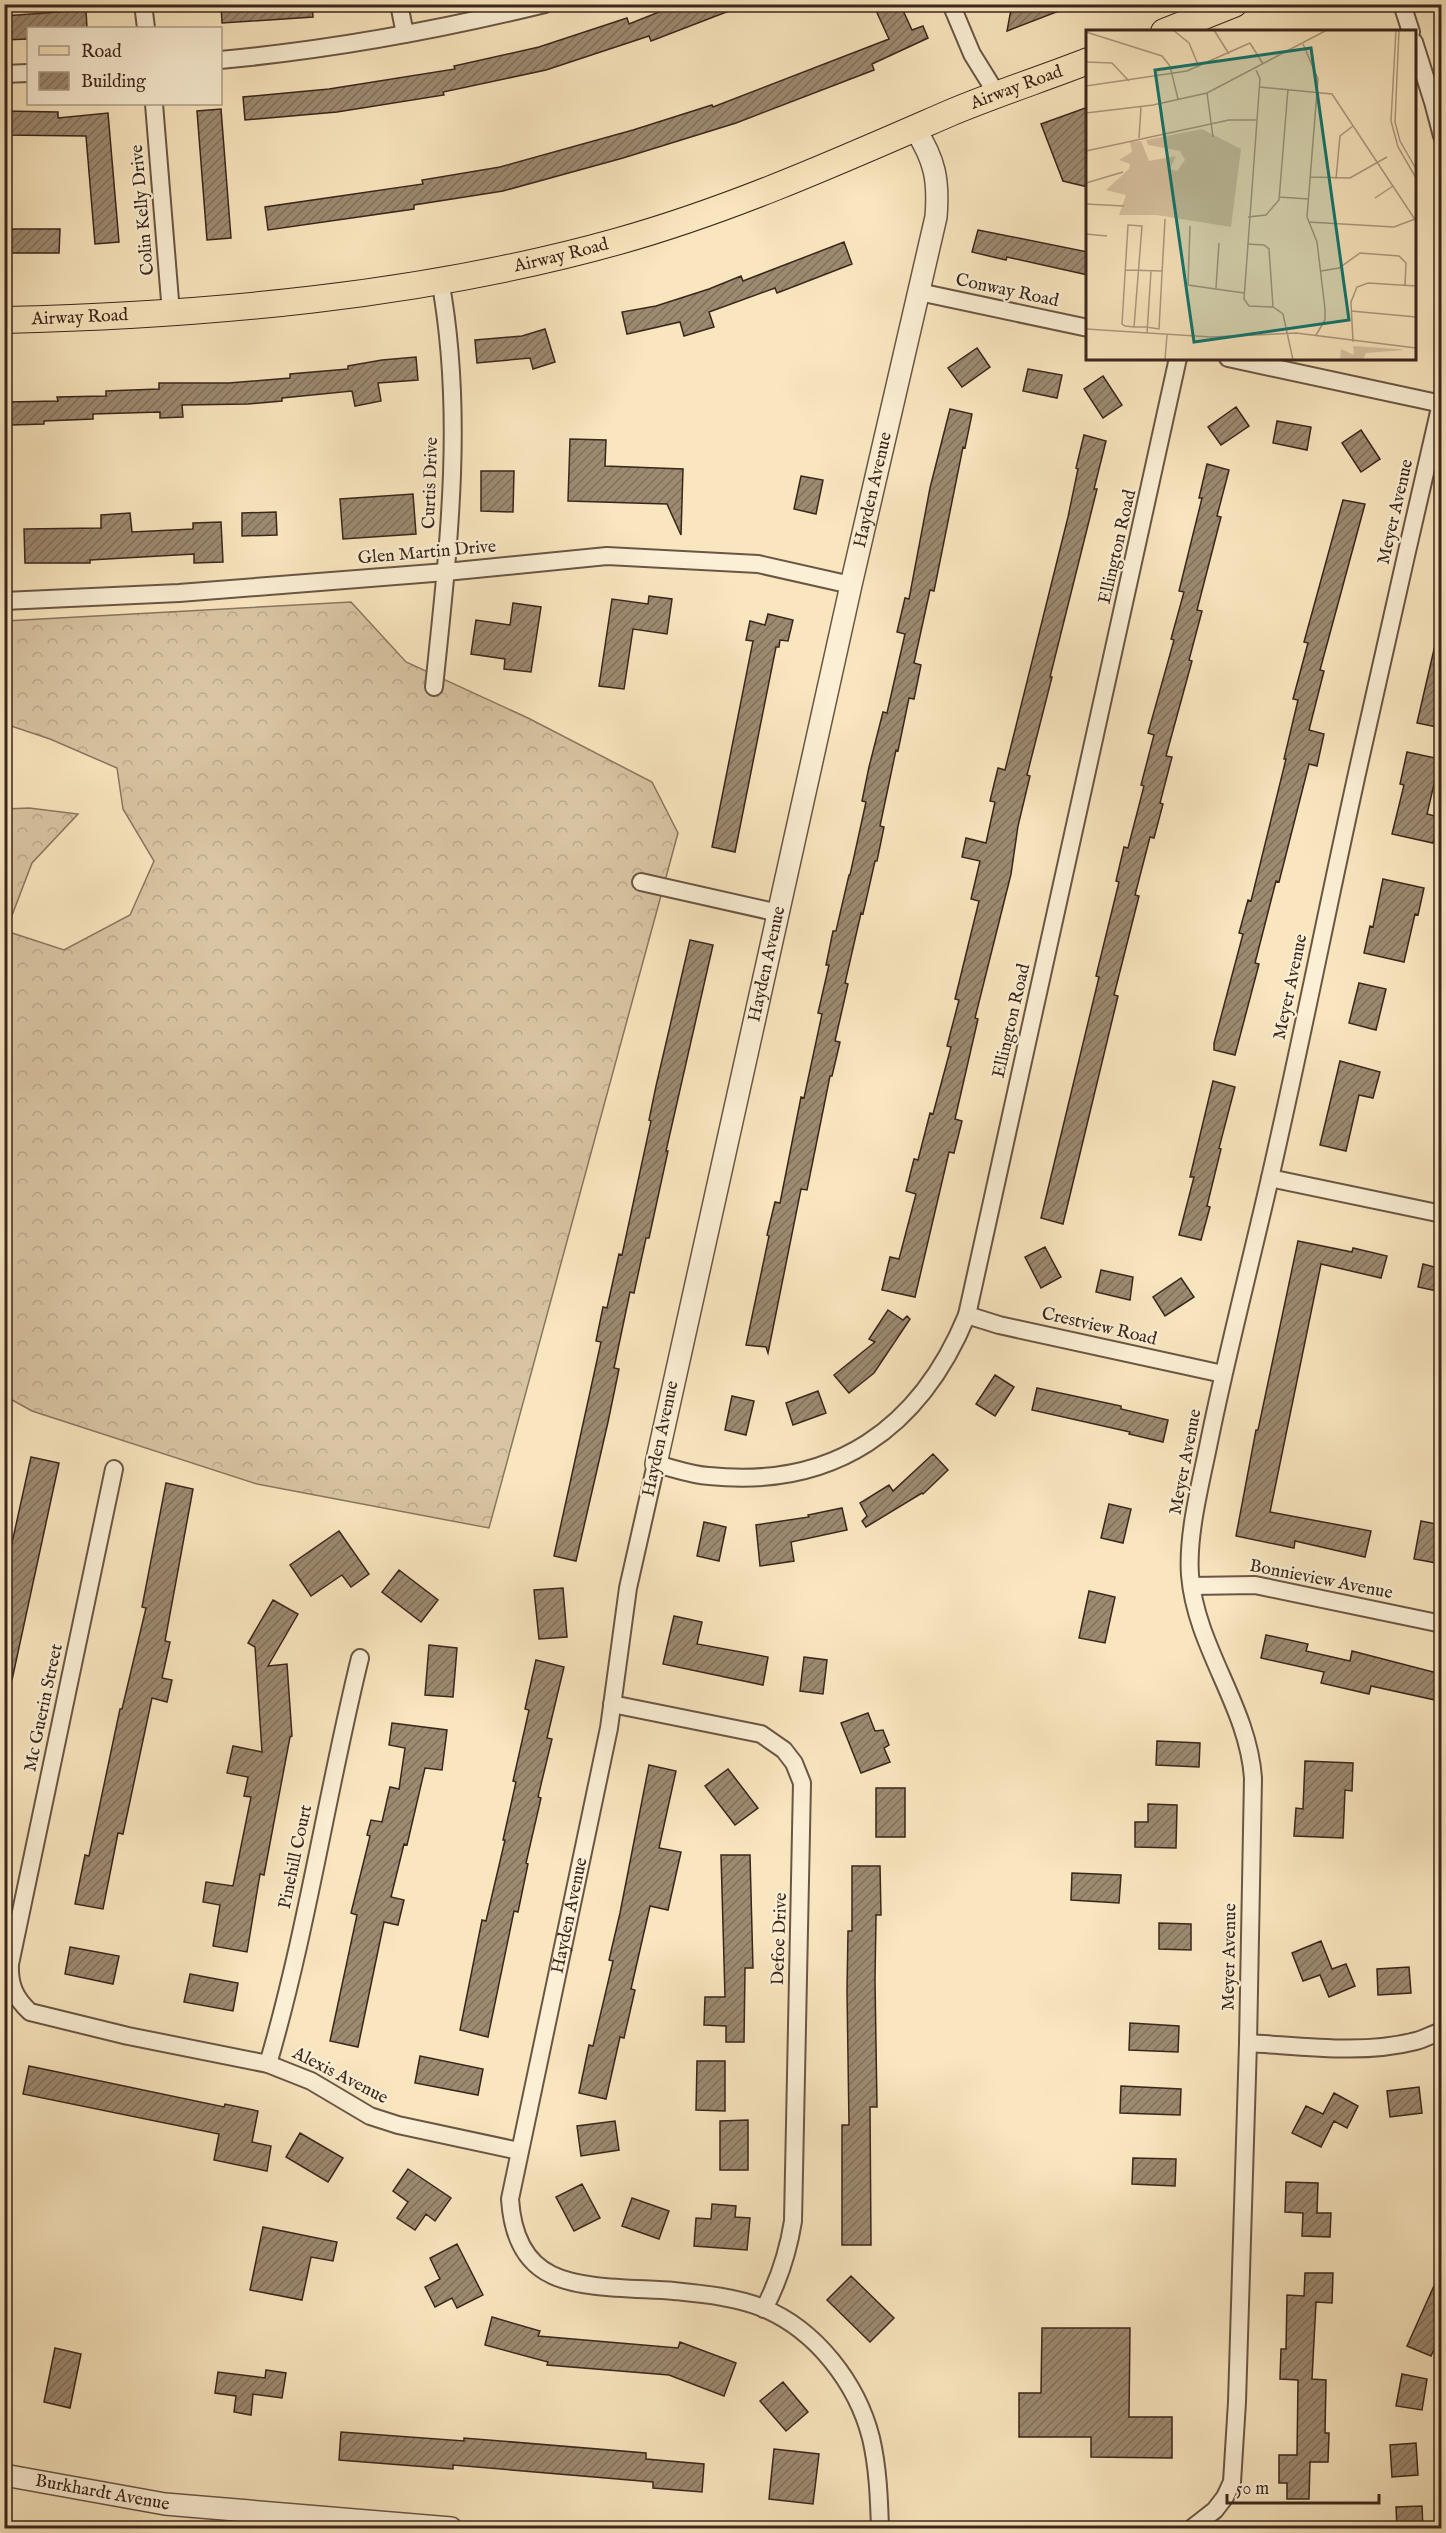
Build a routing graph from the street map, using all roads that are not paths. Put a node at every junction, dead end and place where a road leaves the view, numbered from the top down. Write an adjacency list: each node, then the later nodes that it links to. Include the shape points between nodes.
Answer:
1 (143, 4): 7 (street)
2 (399, 4): 10 (street)
3 (545, 4): 10 (street)
4 (951, 4): 16 (street, via 972,54)
5 (1234, 4): 8 (main road)
6 (1402, 4): 9 (street)
7 (146, 27)
8 (1169, 30)
9 (1410, 30)
10 (405, 33): 12 (street, via 283,55)
11 (1416, 48): 19 (street)
12 (222, 60)
13 (1086, 62): 16 (main road, Airway Road)
14 (27, 73): 15 (street)
15 (4, 74)
16 (998, 96): 18 (main road, Airway Road)
17 (154, 105): 22 (street, Colin Kelly Drive)
18 (915, 129): 20 (main road, Airway Road, via 681,222 569,254); 21 (street, Hayden Avenue, via 929,152 938,195)
19 (1442, 136)
20 (440, 280): 22 (main road, Airway Road, via 305,300); 28 (street, Curtis Drive, via 451,368)
21 (919, 292): 24 (street, Conway Road); 29 (street, Hayden Avenue)
22 (171, 313): 23 (main road, Airway Road)
23 (4, 320)
24 (1086, 328)
25 (1178, 360): 36 (street, Ellington Road)
26 (1237, 360): 27 (street)
27 (1441, 402): 34 (street, Meyer Avenue)
28 (446, 572): 29 (street, Glen Martin Drive, via 607,556 647,557 758,564); 30 (street, Glen Martin Drive, via 179,593); 31 (street, Curtis Drive)
29 (851, 585): 33 (street, Hayden Avenue)
30 (4, 601)
31 (434, 687)
32 (641, 882): 33 (street)
33 (778, 913): 38 (street, Hayden Avenue)
34 (1270, 1178): 35 (street); 37 (street, Meyer Avenue)
35 (1442, 1214)
36 (967, 1316): 37 (street, Crestview Road); 38 (street, Ellington Road, via 940,1371 920,1397 897,1421 854,1451 791,1474 749,1479 706,1476)
37 (1223, 1374): 40 (street, Meyer Avenue, via 1192,1541)
38 (656, 1464): 43 (street, Hayden Avenue, via 628,1588)
39 (114, 1469): 44 (street, Mc Guerin Street, via 10,1964 13,1990 30,2012)
40 (1192, 1586): 41 (street, Bonnieview Avenue, via 1255,1585); 46 (street, Meyer Avenue, via 1203,1630 1251,1754)
41 (1442, 1624)
42 (360, 1658): 47 (street, Pinehill Court)
43 (612, 1704): 48 (street, Hayden Avenue); 49 (street, Defoe Drive, via 761,1734 784,1749 802,1783 793,2221 780,2279)
44 (38, 2014): 47 (street, Alexis Avenue)
45 (1442, 2031): 46 (street, via 1416,2041 1376,2046)
46 (1248, 2043): 53 (street, Meyer Avenue, via 1232,2482 1215,2510)
47 (268, 2064): 48 (street, Alexis Avenue, via 311,2081 379,2119)
48 (519, 2151): 49 (street, Hayden Avenue, via 510,2199 512,2218 525,2252 545,2271 576,2283 695,2293)
49 (764, 2309): 52 (street, Hayden Avenue, via 810,2338 850,2388 870,2438)
50 (4, 2475): 51 (street, Burkhardt Avenue, via 165,2504)
51 (451, 2529)
52 (880, 2529)
53 (1192, 2529)

